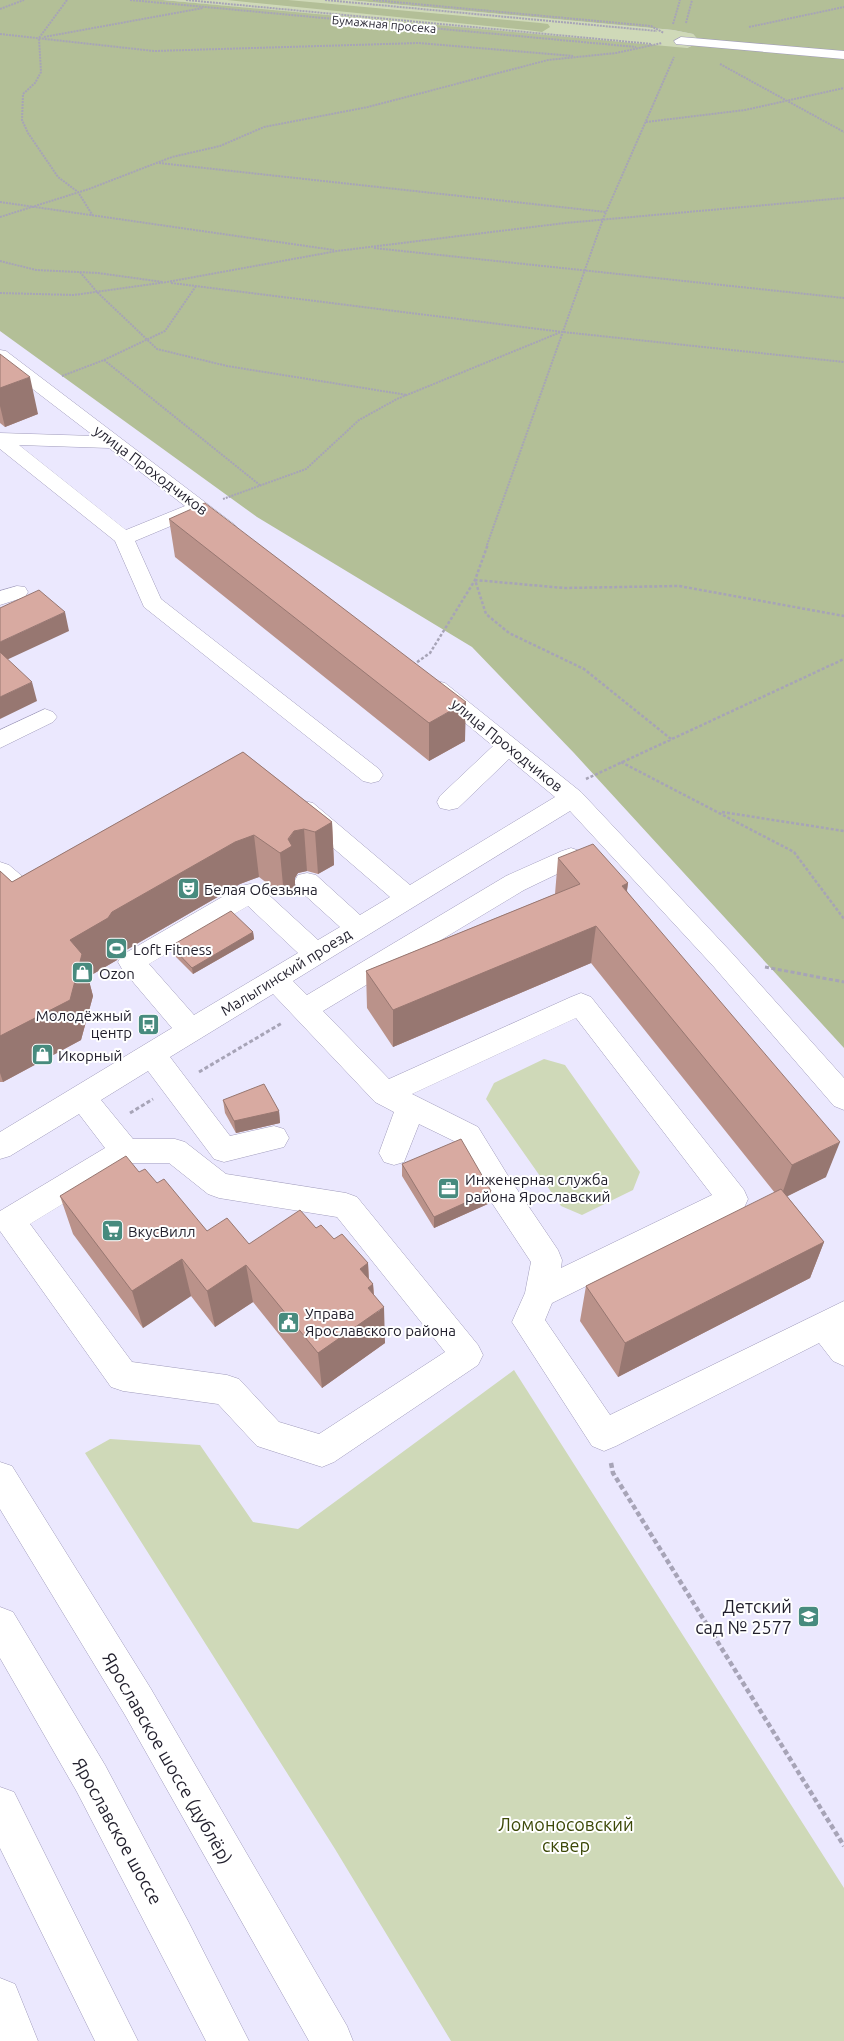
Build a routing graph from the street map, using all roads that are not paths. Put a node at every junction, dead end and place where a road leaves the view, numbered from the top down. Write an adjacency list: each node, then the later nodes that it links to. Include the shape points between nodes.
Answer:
1 (678, 39): 2 (street)
2 (844, 55)
3 (0, 356): 5 (street, улица Проходчиков)
4 (0, 440): 5 (street); 7 (street)
5 (114, 442): 6 (street, улица Проходчиков)
6 (199, 507): 7 (street); 8 (street, улица Проходчиков)
7 (124, 538): 13 (street, via 152,602)
8 (246, 543)
9 (410, 667): 12 (street, улица Проходчиков)
10 (45, 717): 11 (street)
11 (0, 740)
12 (509, 745): 14 (street, улица Проходчиков); 16 (street)
13 (371, 775)
14 (567, 794): 21 (street, Малыгинский проезд); 29 (street, улица Проходчиков, via 723,960)
15 (289, 797): 21 (street)
16 (449, 802)
17 (572, 857): 25 (street, via 516,883)
18 (0, 870): 19 (street, via 27,895)
19 (61, 875)
20 (307, 882): 22 (street)
21 (407, 897): 22 (street, Малыгинский проезд)
22 (358, 928): 23 (street, Малыгинский проезд)
23 (316, 954): 24 (street, Малыгинский проезд); 26 (street, via 250,893 131,962)
24 (275, 979): 25 (street); 26 (street, Малыгинский проезд)
25 (305, 1010): 30 (street)
26 (191, 1031): 27 (street, Малыгинский проезд)
27 (152, 1055): 28 (street, Малыгинский проезд); 31 (street, via 224,1150)
28 (83, 1098): 32 (street, Малыгинский проезд); 33 (street)
29 (844, 1098)
30 (398, 1100): 34 (street); 35 (street, via 468,1135 547,1260); 35 (street, via 581,1004 734,1199)
31 (274, 1138)
32 (0, 1147)
33 (126, 1151): 33 (street, via 175,1151 219,1184 346,1206 467,1355 322,1451 269,1435 227,1390 123,1376 10,1221)
34 (394, 1153)
35 (541, 1293): 36 (street, via 528,1322 604,1435)
36 (834, 1320): 37 (street)
37 (844, 1351)
38 (0, 1478): 45 (street, Ярославское шоссе (дублёр), via 138,1702)
39 (0, 1625): 44 (street, Ярославское шоссе, via 136,1860)
40 (0, 1806): 43 (street)
41 (0, 1999): 42 (street)
42 (17, 2041)
43 (117, 2041)
44 (228, 2041)
45 (332, 2041)

